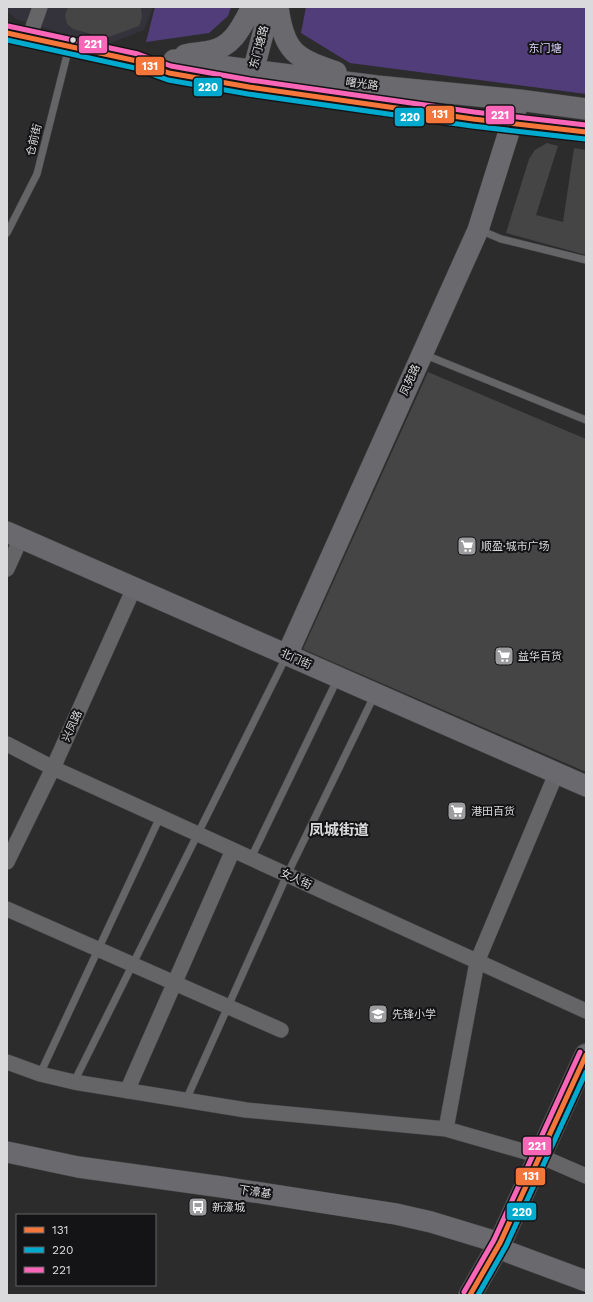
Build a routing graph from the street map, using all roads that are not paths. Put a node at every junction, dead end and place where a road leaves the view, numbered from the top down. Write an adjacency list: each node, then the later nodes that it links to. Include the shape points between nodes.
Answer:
1 (40, 7): 7 (street)
2 (252, 7): 9 (street, via 241,28 224,46 208,52 186,54)
3 (257, 7): 11 (street, 东门塘路)
4 (270, 7): 11 (street, 东门塘路)
5 (278, 7): 12 (street, via 284,36 297,55 316,65)
6 (7, 33): 7 (street, 曙光路)
7 (29, 38): 8 (street, 曙光路)
8 (69, 47): 10 (street, 曙光路); 18 (lane, 仓前街, via 37,174)
9 (172, 60): 10 (street, 曙光路); 11 (street, 曙光路)
10 (137, 61): 11 (street, 曙光路, via 169,73)
11 (244, 78): 12 (street, 曙光路); 15 (street, 曙光路, via 474,119)
12 (377, 86): 13 (street, 曙光路)
13 (519, 100): 14 (street, 曙光路); 15 (street, 凤苑路)
14 (586, 109)
15 (514, 123): 16 (street, 曙光路); 17 (street, 凤苑路)
16 (586, 132)
17 (478, 230): 19 (lane, via 502,239); 20 (street, 凤苑路)
18 (7, 233)
19 (586, 260)
20 (423, 353): 21 (lane); 25 (street, 凤苑路)
21 (586, 420)
22 (14, 535): 23 (street); 24 (street, 北门街)
23 (7, 569)
24 (134, 588): 25 (street, 北门街); 29 (street, 兴凤路)
25 (287, 655): 26 (street, 北门街); 33 (lane)
26 (338, 678): 27 (street, 北门街); 35 (lane)
27 (375, 694): 30 (street, 北门街); 37 (lane)
28 (7, 744): 29 (street, 女人街)
29 (53, 768): 32 (street, 女人街); 36 (street, 兴凤路)
30 (556, 774): 31 (street, 北门街); 40 (street)
31 (586, 786)
32 (160, 817): 33 (street, 女人街); 39 (lane)
33 (198, 834): 34 (street, 女人街); 41 (lane)
34 (233, 850): 35 (street, 女人街); 42 (street)
35 (251, 858): 37 (street, 女人街)
36 (7, 862)
37 (287, 875): 40 (street, 女人街); 43 (lane)
38 (7, 909): 39 (street)
39 (98, 949): 41 (street); 48 (lane)
40 (477, 962): 44 (street, 女人街); 53 (street)
41 (132, 965): 42 (street); 50 (lane)
42 (174, 983): 43 (street); 51 (street)
43 (228, 1006): 45 (street); 52 (lane)
44 (586, 1011)
45 (281, 1030)
46 (586, 1055): 55 (main road)
47 (7, 1062): 48 (street)
48 (40, 1074): 50 (street)
49 (586, 1081): 55 (main road)
50 (74, 1082): 51 (street)
51 (127, 1091): 52 (street)
52 (186, 1100): 53 (street, via 246,1110)
53 (446, 1129): 55 (street)
54 (7, 1152): 57 (street, 下濠基, via 78,1166 396,1214 431,1222)
55 (546, 1158): 56 (street); 57 (main road)
56 (586, 1176)
57 (507, 1246): 58 (street, 下濠基); 59 (street, 下濠基); 60 (main road); 61 (main road)
58 (586, 1271)
59 (586, 1281)
60 (470, 1295)
61 (483, 1295)

